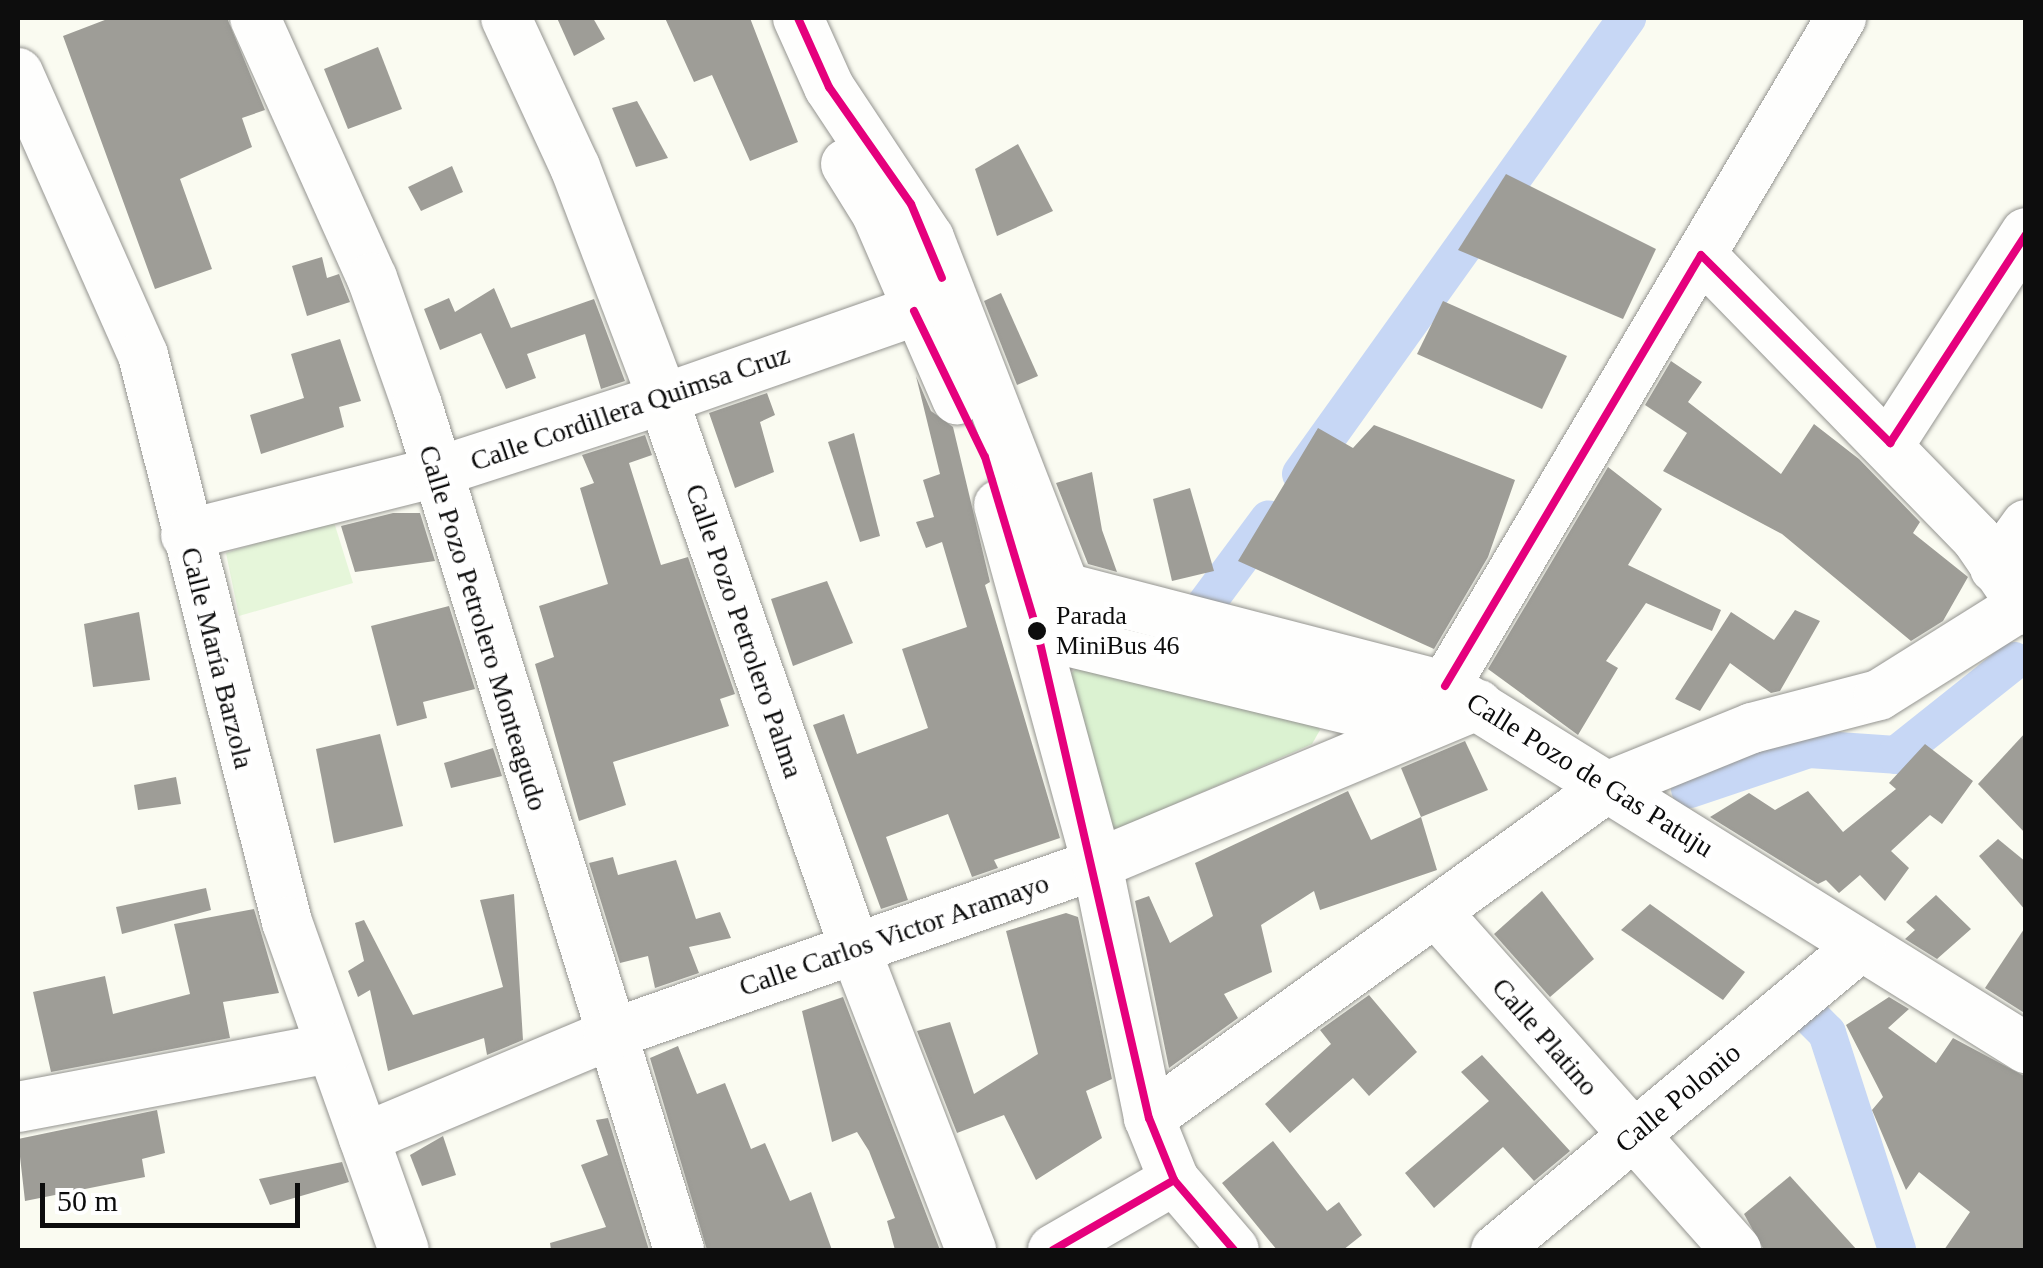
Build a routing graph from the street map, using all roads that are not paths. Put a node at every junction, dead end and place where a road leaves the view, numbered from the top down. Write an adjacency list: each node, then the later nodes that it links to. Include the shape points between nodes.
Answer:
1 (255, 18): 12 (street, Calle Pozo Petrolero Monteagudo, via 372,278)
2 (506, 18): 10 (street, Calle Pozo Petrolero Palma, via 575,167)
3 (772, 18): 9 (street, via 800,87)
4 (798, 18): 9 (street, via 829,87 911,204)
5 (1842, 18): 8 (street)
6 (18, 73): 14 (street, Calle María Barzola, via 143,355)
7 (2026, 234): 11 (street)
8 (1701, 255): 11 (street); 17 (street)
9 (928, 295): 10 (street, Calle Cordillera Quimsa Cruz); 16 (street); 17 (street, Calle Pozo de Gas Patuju, via 1060,579 1075,596)
10 (663, 399): 12 (street, Calle Cordillera Quimsa Cruz); 22 (street, Calle Pozo Petrolero Palma)
11 (1890, 443): 15 (street)
12 (437, 472): 14 (street, Calle Cordillera Quimsa Cruz); 23 (street, Calle Pozo Petrolero Monteagudo)
13 (2026, 525): 15 (street)
14 (186, 535): 24 (street, Calle María Barzola, via 238,751)
15 (2014, 595): 18 (street, via 1879,694 1752,728)
16 (1038, 634): 17 (street); 19 (street)
17 (1448, 706): 18 (street, Calle Pozo de Gas Patuju); 19 (street, Calle Carlos Victor Aramayo)
18 (1609, 786): 20 (street); 21 (street, Calle Pozo de Gas Patuju)
19 (1096, 864): 22 (street, Calle Carlos Victor Aramayo); 27 (street)
20 (1436, 912): 27 (street); 28 (street, Calle Platino)
21 (1861, 946): 25 (street, Calle Pozo de Gas Patuju); 28 (street, Calle Polonio)
22 (855, 949): 23 (street, Calle Carlos Victor Aramayo); 33 (street, Calle Pozo Petrolero Palma)
23 (609, 1035): 29 (street, Calle Carlos Victor Aramayo); 32 (street, Calle Pozo Petrolero Monteagudo)
24 (329, 1048): 26 (street); 29 (street, Calle María Barzola)
25 (2026, 1048)
26 (18, 1108)
27 (1149, 1118): 30 (street)
28 (1633, 1136): 36 (street, Calle Polonio); 37 (street, Calle Platino)
29 (364, 1138): 31 (street, Calle María Barzola)
30 (1174, 1180): 34 (street); 35 (street)
31 (404, 1250)
32 (679, 1250)
33 (970, 1250)
34 (1053, 1250)
35 (1234, 1250)
36 (1496, 1250)
37 (1736, 1250)

